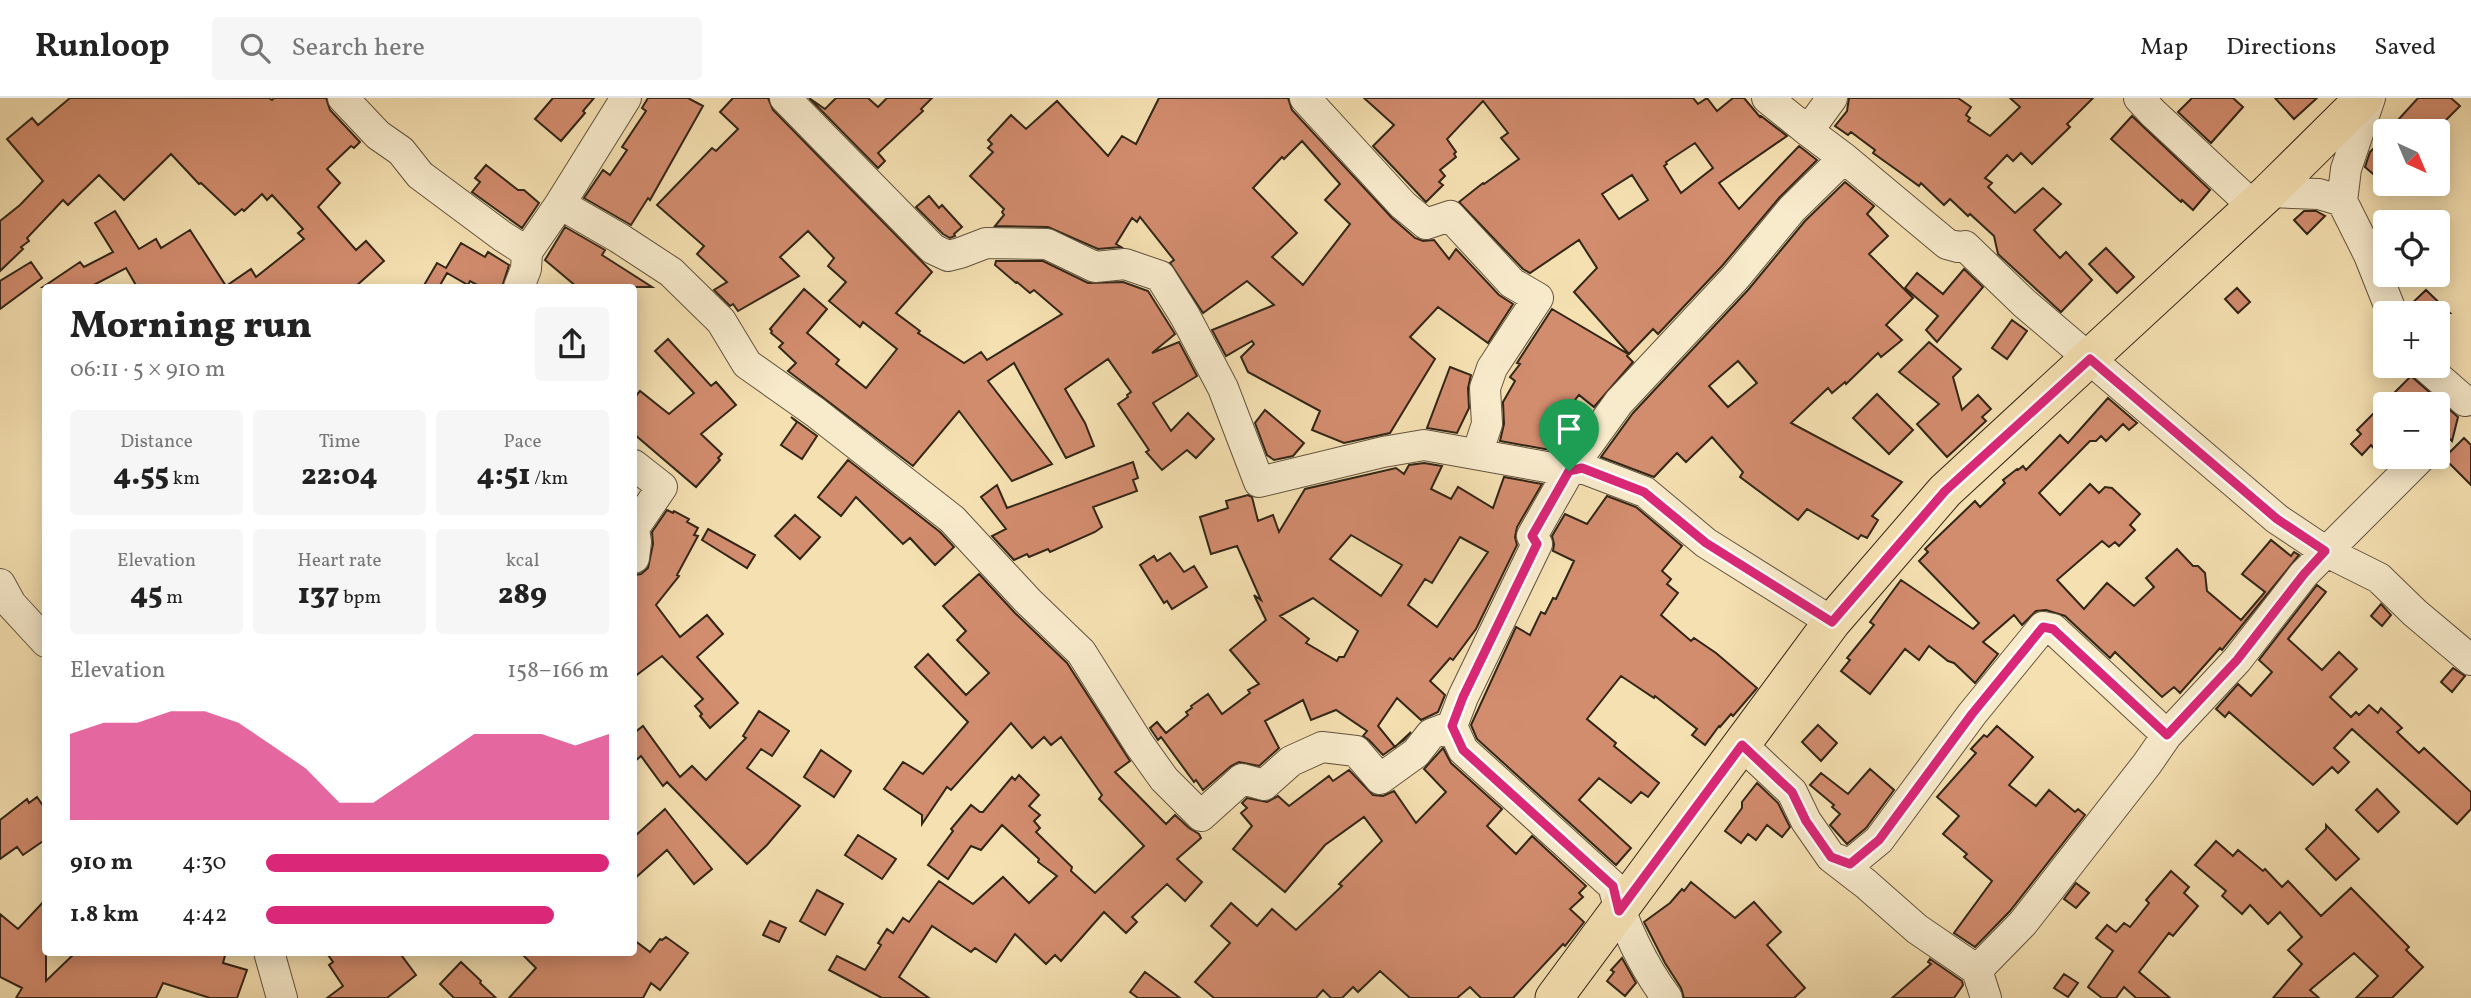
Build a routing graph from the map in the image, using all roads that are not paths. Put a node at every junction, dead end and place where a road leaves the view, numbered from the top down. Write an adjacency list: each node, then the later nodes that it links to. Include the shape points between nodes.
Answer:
1 (343, 98): 14 (street, via 378,135 401,151 420,175)
2 (626, 98): 13 (street)
3 (785, 98): 20 (street, via 933,248 948,256 986,243 1047,244 1095,267 1125,264 1160,276 1223,388 1259,482 1424,445)
4 (1305, 98): 20 (street, via 1403,205 1426,224 1450,216 1512,283 1538,298 1492,368 1485,388 1487,424)
5 (1768, 98): 9 (street)
6 (1832, 98): 9 (street)
7 (2139, 98): 11 (street)
8 (2367, 98): 11 (main road); 12 (street, via 2346,169)
9 (1808, 131): 10 (street)
10 (1844, 158): 17 (street, via 1947,244 1965,246); 23 (street, via 1792,209 1735,278 1619,401)
11 (2261, 199): 12 (street, via 2319,194); 17 (main road)
12 (2342, 201): 16 (street)
13 (561, 204): 14 (street); 30 (street, via 671,272 721,321 747,364 952,519 1081,652 1164,779 1201,816 1242,779 1264,785 1291,761 1322,747 1356,751 1380,779 1416,753 1431,734)
14 (527, 252): 15 (street)
15 (521, 284)
16 (2387, 301)
17 (2090, 359): 25 (street, via 2277,519); 27 (main road, via 1945,491)
18 (2438, 378): 19 (street)
19 (2465, 401)
20 (1477, 454): 23 (street)
21 (637, 467): 24 (street, via 662,487)
22 (2409, 469): 25 (street)
23 (1569, 471): 27 (street, via 1582,468 1644,492 1706,543); 30 (street, via 1532,536 1537,544)
24 (637, 524)
25 (2325, 551): 29 (street, via 2379,578); 31 (street, via 2237,660)
26 (0, 584): 28 (street, via 11,604)
27 (1832, 622): 32 (main road)
28 (42, 638)
29 (2471, 660)
30 (1452, 726): 34 (street, via 1463,750 1613,886)
31 (2167, 735): 33 (street, via 2053,629 2043,627 1879,840 1850,864); 36 (street)
32 (1742, 745): 33 (street, via 1792,792); 34 (main road)
33 (1831, 857): 36 (street)
34 (1619, 911): 38 (main road); 39 (street)
35 (270, 956): 37 (street)
36 (1981, 984)
37 (282, 998)
38 (1554, 998)
39 (1667, 998)

